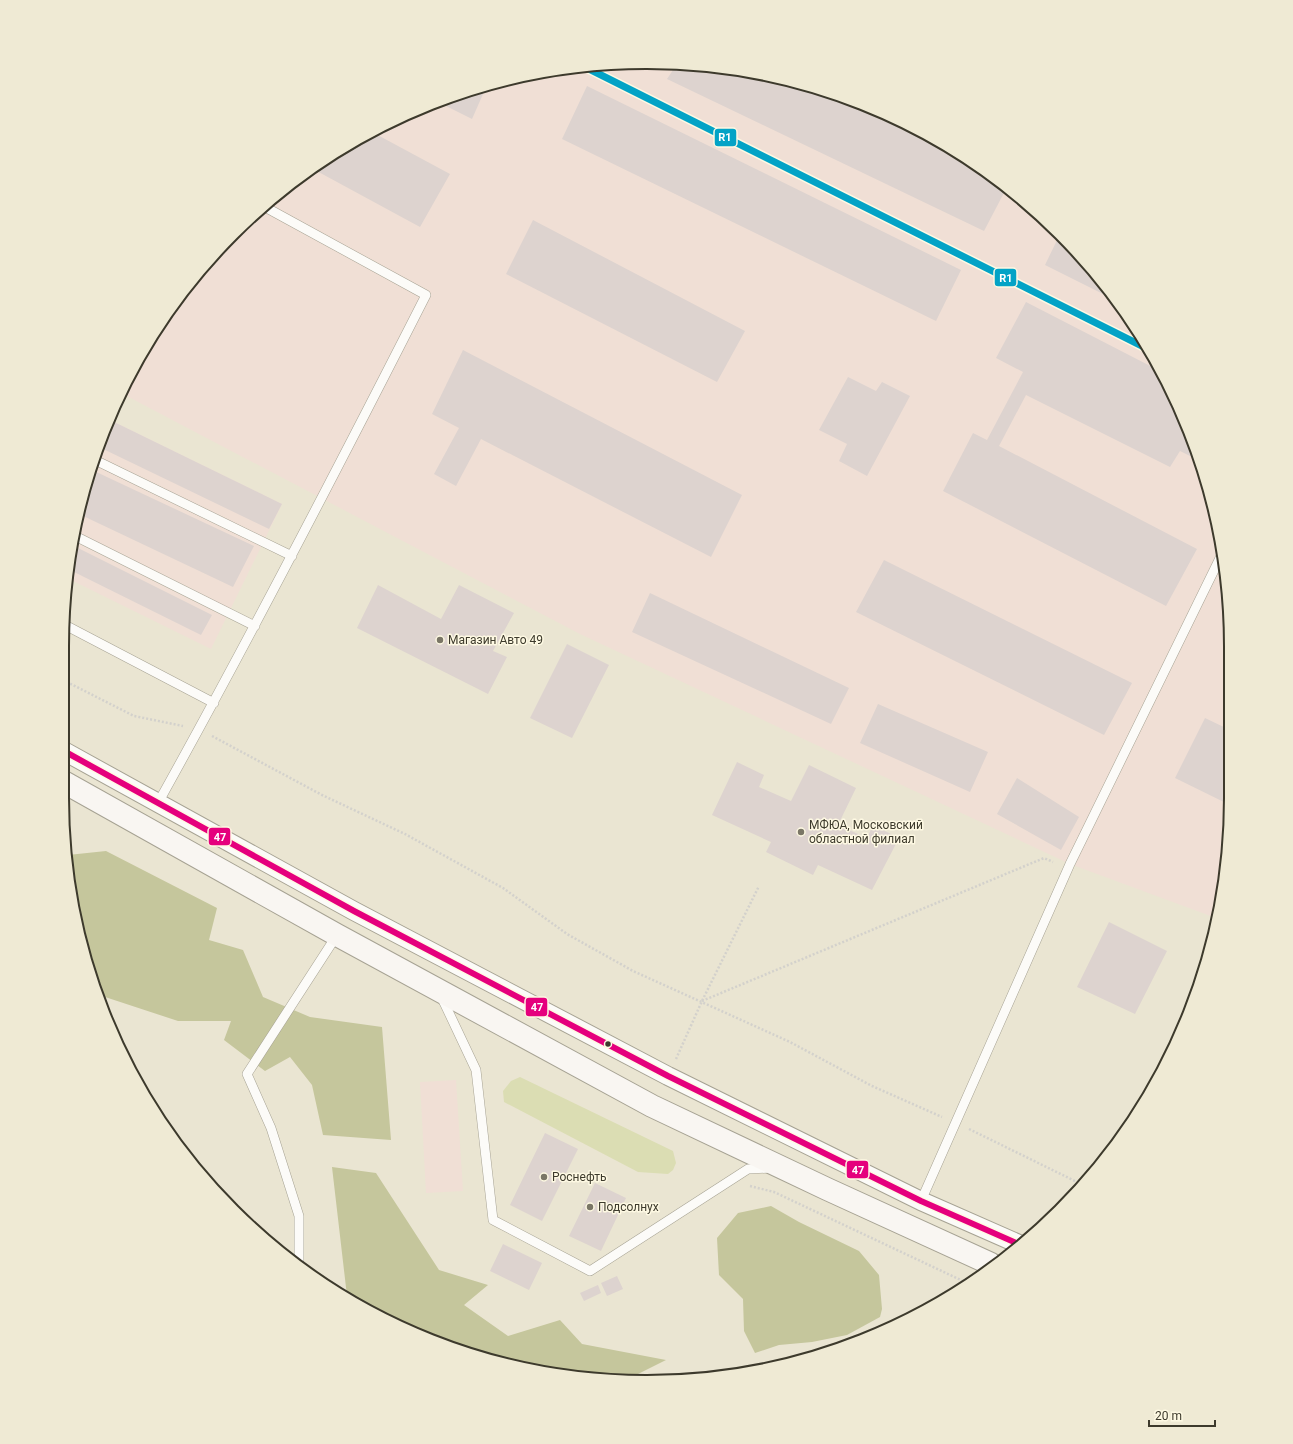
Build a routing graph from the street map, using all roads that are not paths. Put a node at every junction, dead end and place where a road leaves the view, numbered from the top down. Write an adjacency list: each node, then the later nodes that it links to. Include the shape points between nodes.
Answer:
1 (270, 209): 4 (lane, via 426,294)
2 (100, 462): 4 (lane)
3 (79, 538): 6 (lane)
4 (292, 556): 6 (lane)
5 (1218, 563): 15 (lane, via 1067,869)
6 (255, 626): 8 (lane)
7 (70, 627): 8 (lane)
8 (214, 703): 11 (lane)
9 (69, 754): 11 (street)
10 (69, 785): 12 (main road)
11 (158, 803): 15 (street, via 354,911 668,1076)
12 (337, 935): 13 (main road); 17 (lane, via 247,1074 271,1128 299,1216)
13 (438, 990): 14 (main road, via 652,1106); 14 (lane, via 476,1070 493,1220 590,1271 748,1169)
14 (782, 1168): 18 (main road)
15 (921, 1201): 16 (street)
16 (1015, 1242)
17 (299, 1259)
18 (988, 1263)

